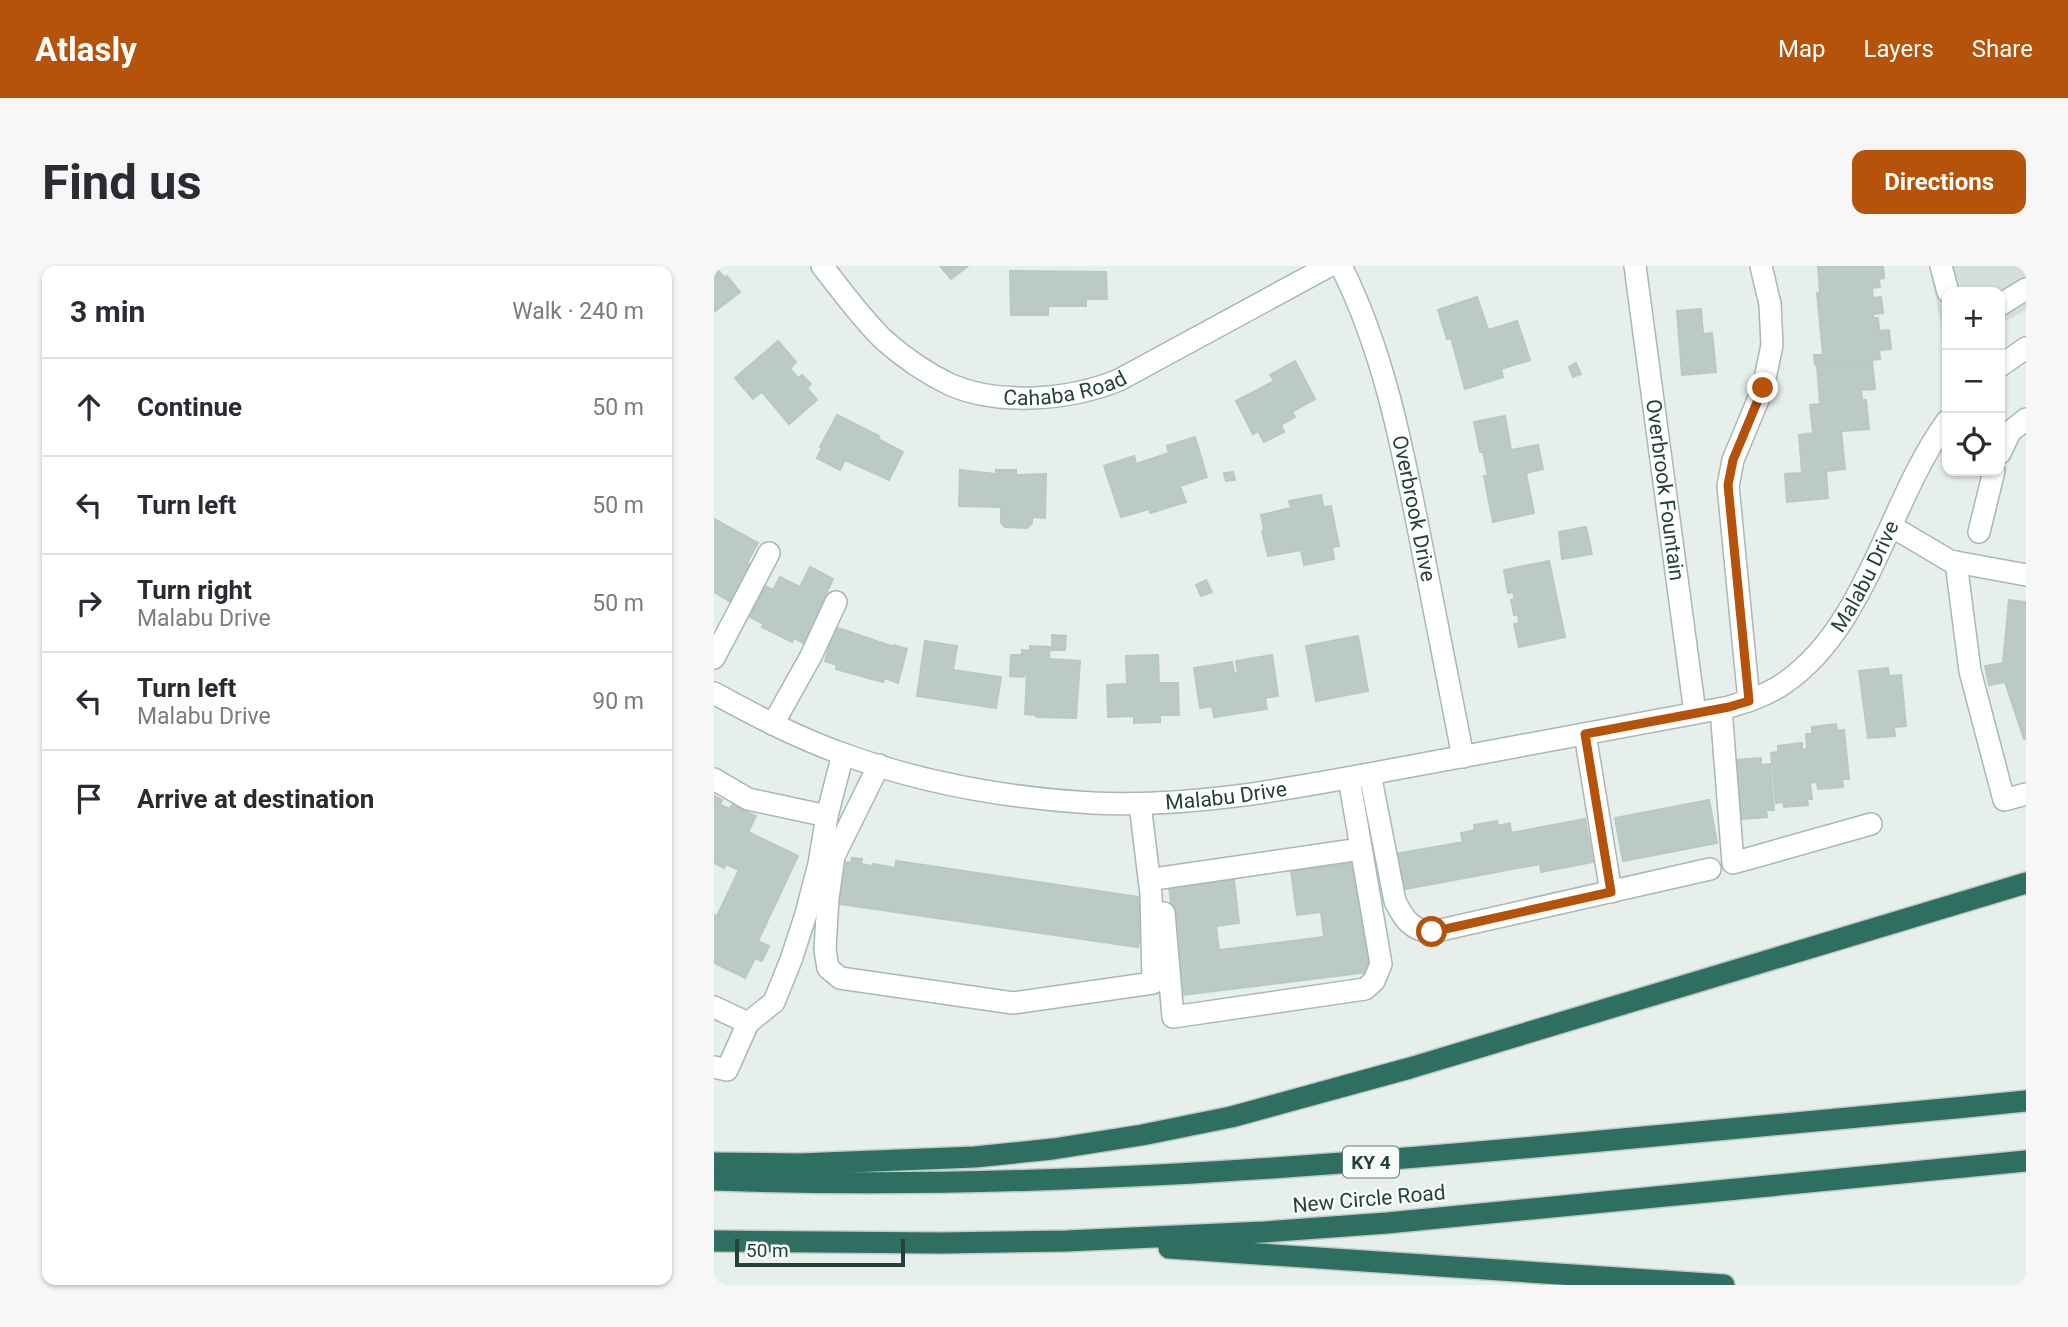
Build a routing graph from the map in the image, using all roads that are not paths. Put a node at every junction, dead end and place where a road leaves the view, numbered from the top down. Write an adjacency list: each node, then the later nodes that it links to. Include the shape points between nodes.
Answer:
1 (822, 266): 2 (street, Cahaba Road, via 885,340 917,366 952,385 990,396 1037,398 1084,393 1119,380)
2 (1329, 266)
3 (1341, 266): 30 (street, Overbrook Drive, via 1365,318 1398,430)
4 (1635, 266): 26 (street, Overbrook Fountain)
5 (1761, 266): 24 (street, via 1770,304 1772,345 1763,388 1733,460 1728,485)
6 (1941, 266): 7 (street)
7 (1947, 287)
8 (2026, 289): 9 (street)
9 (2005, 302)
10 (2026, 348): 11 (street)
11 (2005, 363)
12 (2012, 422): 14 (street)
13 (1942, 430): 16 (street, Malabu Drive)
14 (2005, 440)
15 (1993, 476): 17 (street)
16 (1891, 526): 19 (street); 24 (street, Malabu Drive, via 1853,603 1819,653 1783,684)
17 (1979, 531)
18 (769, 553): 22 (street)
19 (1956, 562): 20 (street); 35 (street, via 1969,671 2004,800)
20 (2026, 575)
21 (835, 602): 27 (street)
22 (714, 658)
23 (714, 693): 27 (street, Malabu Drive)
24 (1749, 701): 25 (street, Malabu Drive)
25 (1721, 709): 26 (street, Malabu Drive); 38 (street, via 1733,863)
26 (1695, 713): 28 (street, Malabu Drive)
27 (772, 724): 29 (street, Malabu Drive)
28 (1585, 734): 30 (street, Malabu Drive); 43 (street)
29 (843, 754): 31 (street, Malabu Drive); 37 (street)
30 (1463, 757): 32 (street, Malabu Drive)
31 (879, 765): 36 (street, Malabu Drive, via 996,793 1092,803); 36 (street, via 834,856 825,950 828,968 840,978 1013,1003 1153,983)
32 (1370, 774): 33 (street, Malabu Drive); 43 (street, via 1395,901 1402,916 1420,932)
33 (1349, 778): 36 (street, Malabu Drive, via 1234,796); 39 (street)
34 (714, 779): 37 (street, via 748,799)
35 (2026, 794)
36 (1148, 803): 41 (street)
37 (827, 816): 45 (street, via 819,864 791,960 774,1002)
38 (1871, 824)
39 (1362, 849): 41 (street); 41 (street, via 1381,964 1365,989 1173,1017)
40 (1710, 869): 43 (street)
41 (1161, 878)
42 (2026, 883): 49 (highway, via 1410,1068 1231,1117 1065,1147 975,1157)
43 (1611, 892)
44 (714, 1007): 45 (street)
45 (748, 1023): 46 (street, via 727,1070)
46 (714, 1067)
47 (2026, 1101): 50 (highway, New Circle Road / KY 4, via 1430,1157 1157,1177 945,1183)
48 (2026, 1161): 52 (highway, New Circle Road, via 1387,1223)
49 (714, 1163)
50 (714, 1180)
51 (714, 1241): 52 (highway, New Circle Road)
52 (1066, 1241): 53 (highway)
53 (1724, 1285)

